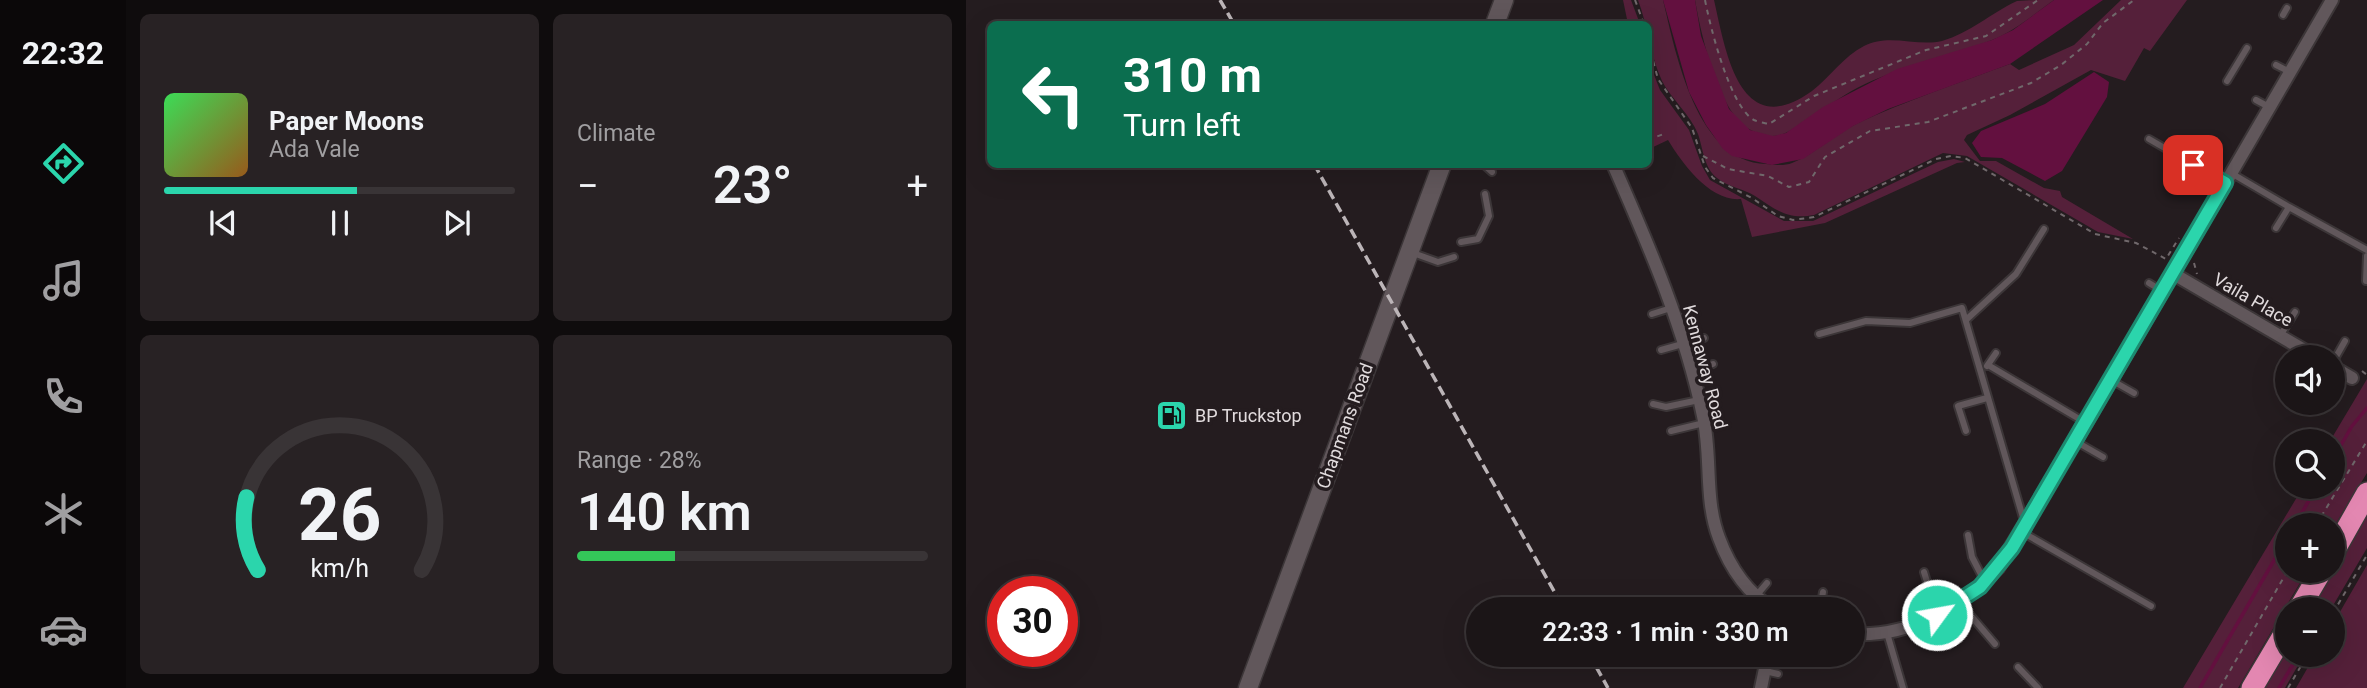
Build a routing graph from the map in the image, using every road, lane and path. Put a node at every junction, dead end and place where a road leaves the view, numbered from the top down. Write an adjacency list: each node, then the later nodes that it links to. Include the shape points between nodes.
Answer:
1 (1635, 0): 10 (path)
2 (1705, 0): 3 (path, via 1712,37 1740,107 1753,120 1769,124 1814,96 1926,50 1986,36)
3 (2038, 0)
4 (2134, 0): 21 (path, via 2103,23 2087,44 2031,83 1928,122 1870,131 1825,157 1809,182 1789,187 1768,176 1728,169)
5 (2332, 0): 14 (street)
6 (1500, 1): 9 (street)
7 (2287, 8): 8 (lane)
8 (2283, 15)
9 (1496, 21)
10 (1643, 21)
11 (2247, 48): 15 (lane)
12 (1652, 57): 21 (path, via 1658,79 1687,120)
13 (2276, 65): 14 (lane)
14 (2290, 72): 17 (street)
15 (2227, 81)
16 (2256, 100): 17 (lane)
17 (2269, 107): 26 (street)
18 (1666, 133): 19 (path)
19 (1652, 138)
20 (2149, 139): 26 (lane)
21 (1702, 155): 32 (path, via 1717,181 1786,219 1814,217 1936,159 1955,156 2100,236 2136,243 2166,258)
22 (1440, 168): 34 (street, Chapmans Road)
23 (1488, 168): 25 (lane)
24 (1615, 168): 41 (street, Kennaway Road, via 1662,276)
25 (1492, 172)
26 (2228, 178): 28 (lane); 37 (street)
27 (1485, 194): 31 (lane, via 1489,216 1478,239)
28 (2289, 206): 29 (lane); 33 (lane)
29 (2276, 228)
30 (2044, 229): 44 (lane, via 2016,274)
31 (1461, 242)
32 (2175, 244)
33 (2367, 250)
34 (1408, 252): 36 (lane, via 1438,262); 98 (street, Chapmans Road)
35 (2367, 256): 38 (lane)
36 (1454, 257)
37 (2172, 273): 40 (street); 46 (street, Vaila Place)
38 (2366, 281)
39 (2149, 283): 40 (lane)
40 (2162, 291): 60 (street)
41 (1671, 309): 43 (lane); 49 (street, Kennaway Road)
42 (2295, 312): 46 (lane)
43 (1652, 314)
44 (1967, 319): 45 (lane, via 1962,308 1910,323 1866,321); 56 (lane)
45 (1819, 334)
46 (2280, 336): 50 (street, Vaila Place)
47 (1704, 338): 49 (lane)
48 (2345, 341): 51 (lane)
49 (1682, 344): 52 (lane); 57 (street, Kennaway Road)
50 (2295, 345)
51 (2343, 345)
52 (1661, 350)
53 (1996, 352): 55 (lane)
54 (1713, 364): 57 (lane)
55 (1988, 365): 56 (lane); 66 (lane)
56 (1979, 370): 62 (lane)
57 (1691, 372): 63 (street, Kennaway Road)
58 (2345, 373): 59 (street)
59 (2352, 378)
60 (2111, 380): 61 (lane); 66 (street)
61 (2134, 393)
62 (1987, 398): 68 (lane, via 1958,406); 74 (lane)
63 (1699, 400): 64 (lane, via 1666,407); 65 (street, Kennaway Road)
64 (1653, 404)
65 (1704, 422): 67 (lane); 83 (street, Kennaway Road, via 1710,506 1718,536 1729,561)
66 (2086, 423): 70 (street)
67 (1671, 431)
68 (1966, 431)
69 (2367, 441): 73 (path)
70 (2075, 442): 71 (lane); 74 (street)
71 (2103, 457)
72 (2367, 493): 75 (highway)
73 (2323, 513)
74 (2024, 529): 79 (street); 87 (lane)
75 (2345, 532)
76 (1968, 535): 79 (lane)
77 (2367, 555): 85 (path)
78 (1924, 572): 88 (lane)
79 (1985, 582): 86 (street)
80 (1767, 583): 83 (lane)
81 (2281, 583): 102 (path)
82 (1823, 592): 84 (lane)
83 (1756, 596)
84 (1822, 597)
85 (2342, 597)
86 (1960, 603): 88 (street); 91 (lane)
87 (2151, 607)
88 (1937, 615): 89 (street)
89 (1887, 632): 90 (street); 100 (lane)
90 (1865, 633)
91 (1995, 644)
92 (2275, 649): 103 (highway)
93 (1764, 667): 96 (street)
94 (2018, 667): 101 (lane)
95 (2300, 667): 104 (path)
96 (1763, 670): 97 (lane); 99 (street)
97 (1777, 674)
98 (1248, 688)
99 (1761, 688)
100 (1903, 688)
101 (2038, 688)
102 (2220, 688)
103 (2252, 688)
104 (2288, 688)

